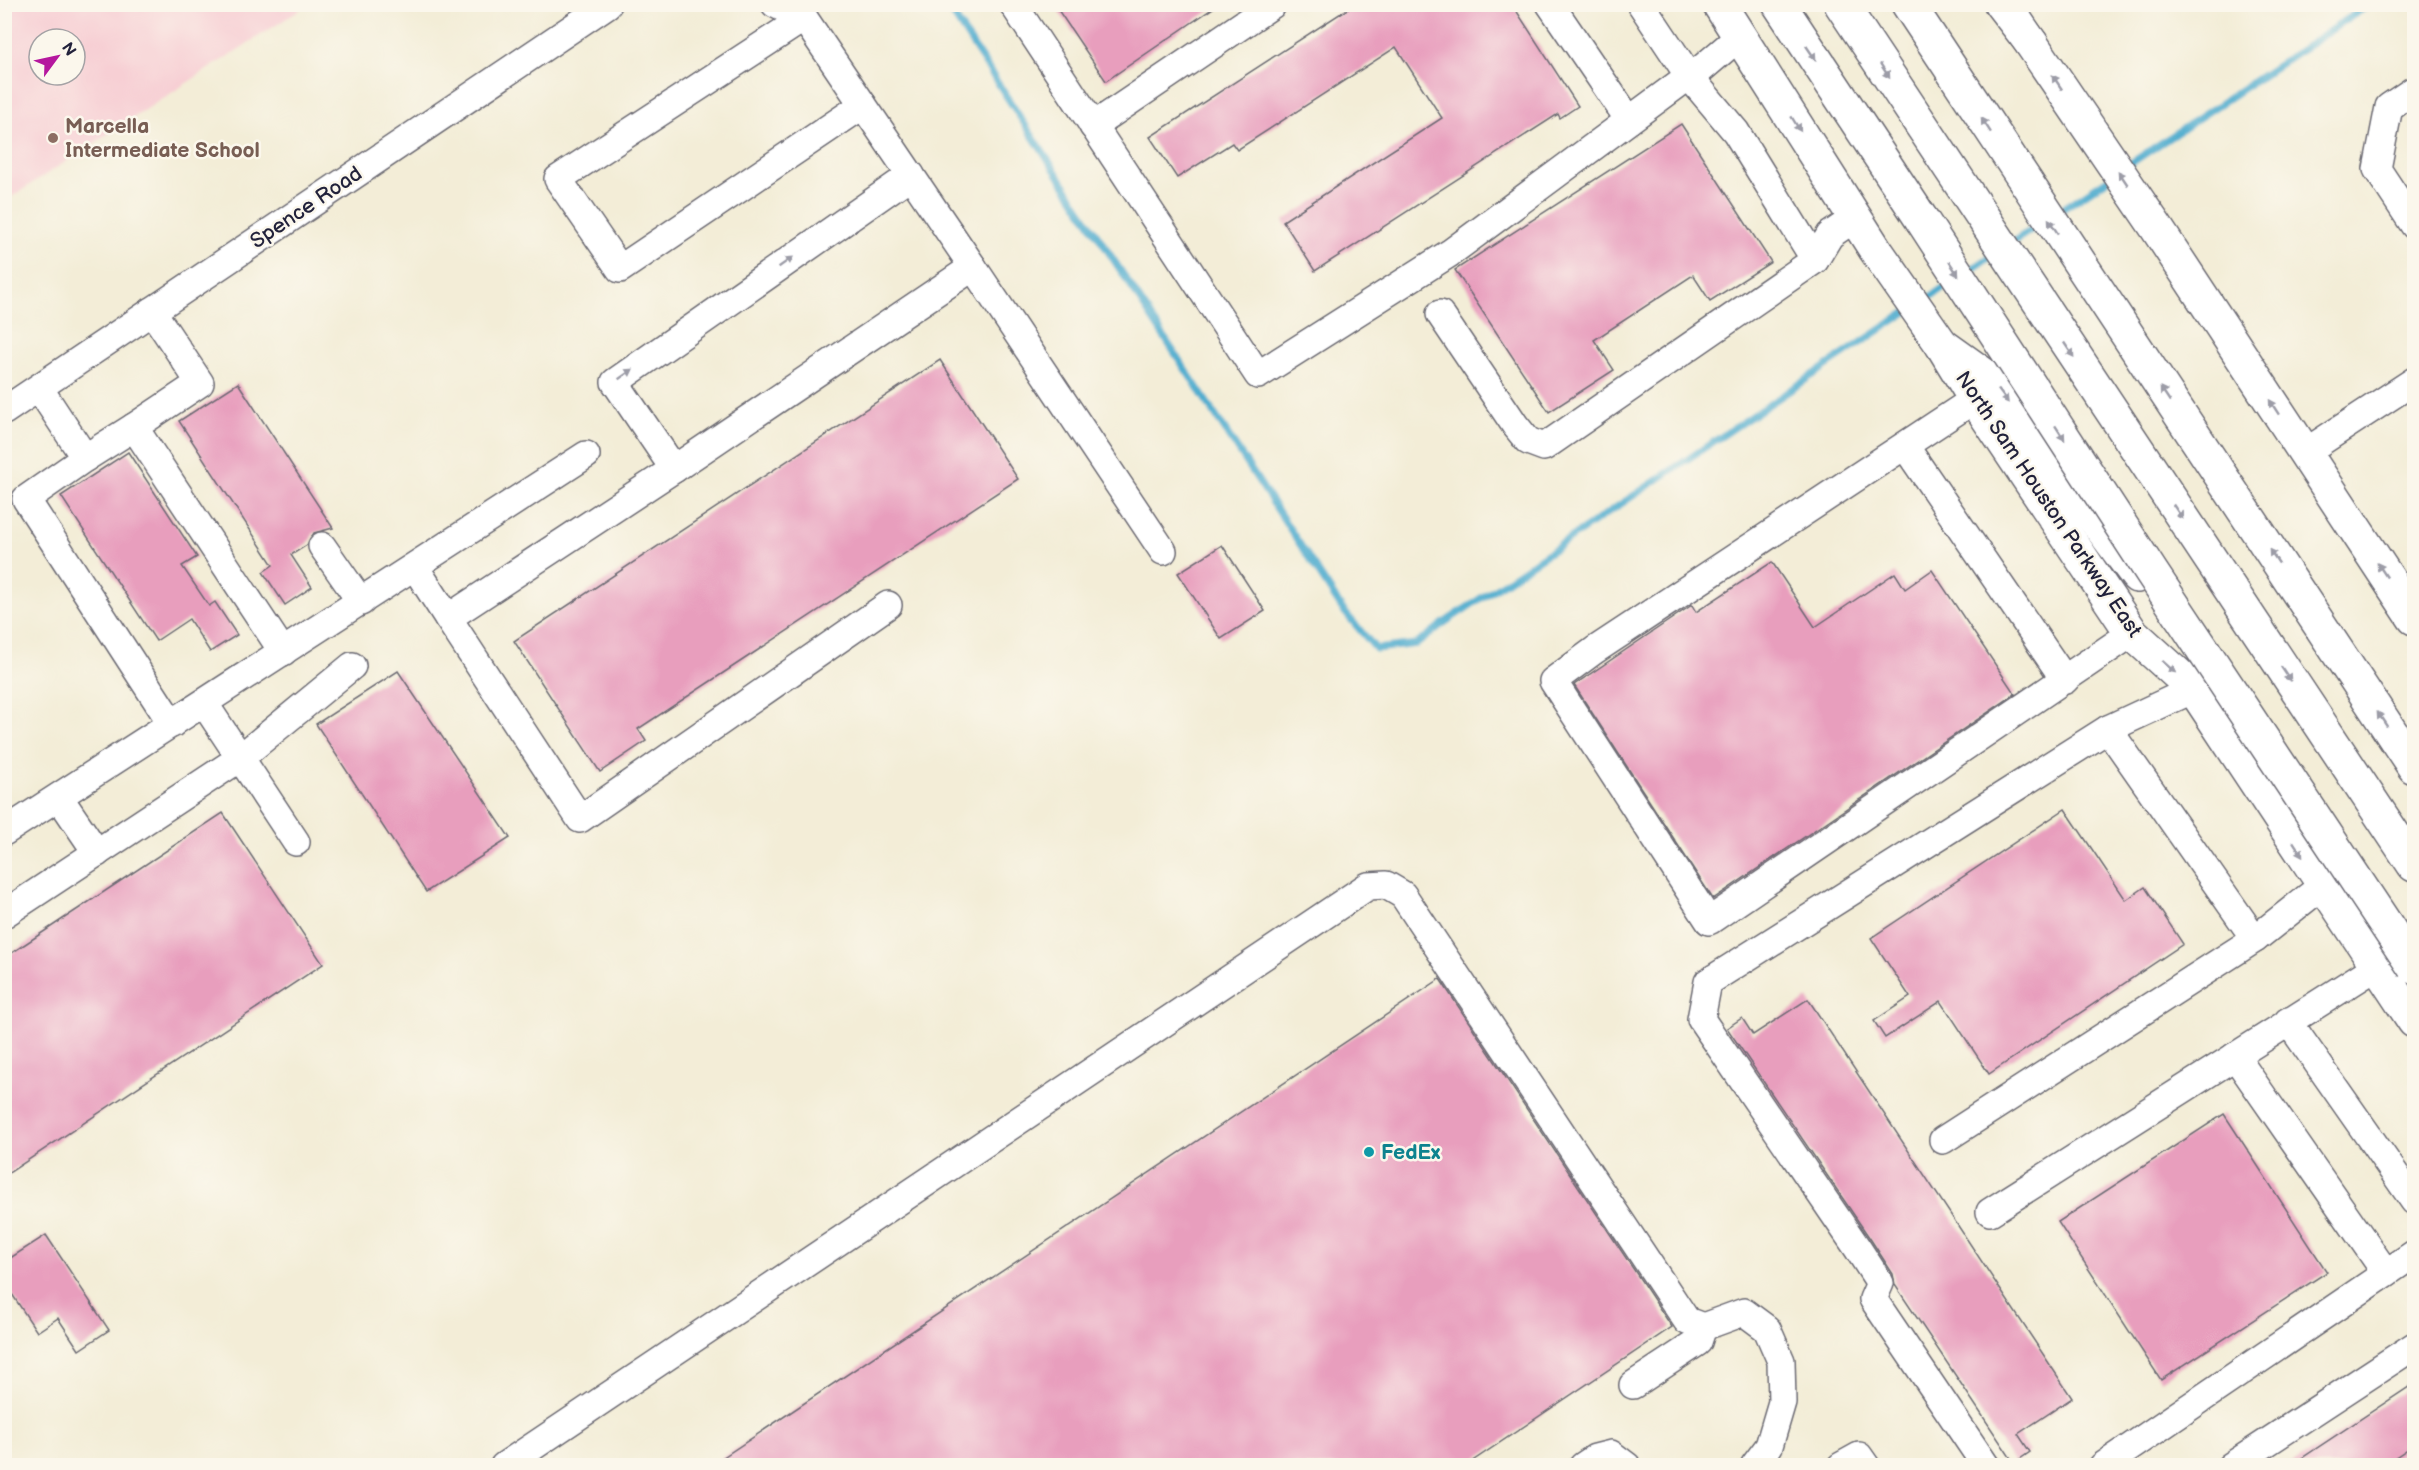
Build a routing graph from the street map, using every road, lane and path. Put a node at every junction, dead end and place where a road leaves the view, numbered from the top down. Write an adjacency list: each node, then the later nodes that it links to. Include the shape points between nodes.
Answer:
1 (608, 4): 26 (street, Spence Road)
2 (775, 4): 13 (street)
3 (1013, 4): 20 (street)
4 (1273, 4): 20 (street)
5 (1550, 4): 19 (street)
6 (1641, 4): 16 (street)
7 (1719, 4): 14 (main road, North Sam Houston Parkway East)
8 (1779, 4): 66 (main road, one-way to 66, bridge)
9 (1841, 4): 60 (main road, one-way to 60)
10 (1908, 4): 55 (main road, one-way to 10)
11 (2001, 4): 15 (main road)
12 (2005, 4): 15 (main road)
13 (804, 18): 18 (street); 18 (street, via 558,179 620,268)
14 (1740, 36): 16 (street); 22 (main road, North Sam Houston Parkway East, one-way to 22)
15 (2032, 44): 35 (main road, one-way to 15)
16 (1689, 76): 19 (street); 24 (street, via 1736,132)
17 (2415, 90): 23 (street, via 2389,107 2377,169)
18 (863, 105): 21 (street)
19 (1629, 120): 20 (street, via 1450,253 1258,375)
20 (1093, 126)
21 (911, 175): 25 (street); 38 (street, one-way to 21, via 615,382)
22 (1855, 218): 24 (street, via 1830,235); 28 (main road, North Sam Houston Parkway East)
23 (2415, 225)
24 (1815, 260): 27 (street, via 1544,447 1528,441 1515,425)
25 (973, 267): 38 (street); 40 (street)
26 (152, 311): 30 (street, Spence Road); 33 (street, via 200,383)
27 (1440, 314)
28 (1942, 345): 31 (main road, North Sam Houston Parkway East); 64 (main road, one-way to 64, via 1991,380)
29 (2415, 381): 35 (street)
30 (39, 388): 32 (street, Spence Road); 37 (street)
31 (1975, 399): 34 (street); 46 (main road, North Sam Houston Parkway East)
32 (4, 411)
33 (134, 427): 37 (street); 47 (street)
34 (1905, 446): 49 (street); 49 (street, via 1594,650 1553,681 1709,921)
35 (2304, 453): 45 (main road, one-way to 35)
36 (586, 455): 41 (street)
37 (85, 458): 52 (street, via 26,500)
38 (674, 469): 44 (street)
39 (322, 546): 42 (street)
40 (1163, 551)
41 (415, 567): 42 (street); 44 (street)
42 (361, 602): 47 (street)
43 (888, 605): 44 (street, via 580,819)
44 (448, 618)
45 (2415, 618)
46 (2132, 633): 49 (street); 50 (main road, North Sam Houston Parkway East, one-way to 50)
47 (283, 652): 51 (street)
48 (352, 666): 54 (street)
49 (2065, 680)
50 (2194, 689): 53 (street); 61 (main road, North Sam Houston Parkway East, one-way to 61)
51 (204, 703): 52 (street); 54 (street)
52 (172, 724): 56 (street)
53 (2108, 729): 63 (street); 84 (street, via 1708,982 1701,1019 1880,1283 1873,1299)
54 (240, 758): 58 (street); 59 (street)
55 (2415, 767)
56 (59, 797): 57 (street); 59 (street)
57 (4, 832)
58 (296, 842)
59 (98, 853): 62 (street)
60 (2415, 865)
61 (2322, 885): 63 (street); 65 (main road, North Sam Houston Parkway East)
62 (4, 914)
63 (2255, 939): 70 (street)
64 (2415, 945)
65 (2379, 965): 67 (street); 68 (main road, North Sam Houston Parkway East)
66 (2415, 967)
67 (2288, 1021): 69 (street); 71 (street)
68 (2415, 1021)
69 (2235, 1056): 72 (street); 74 (street)
70 (1943, 1140)
71 (2415, 1201)
72 (1990, 1212)
73 (2415, 1254): 74 (street)
74 (2386, 1274): 85 (street)
75 (1703, 1328): 77 (street, via 1698,1342); 78 (street, via 1687,1321 1403,895 1386,885 1368,886); 81 (street, via 1744,1312 1767,1329 1781,1361 1782,1402 1769,1446)
76 (2415, 1346): 86 (street)
77 (1633, 1385)
78 (504, 1466)
79 (1583, 1466): 80 (street, via 1611,1454)
80 (1627, 1466)
81 (1754, 1466)
82 (1841, 1466): 83 (street, via 1859,1456)
83 (1866, 1466)
84 (1986, 1466)
85 (2103, 1466)
86 (2231, 1466)

